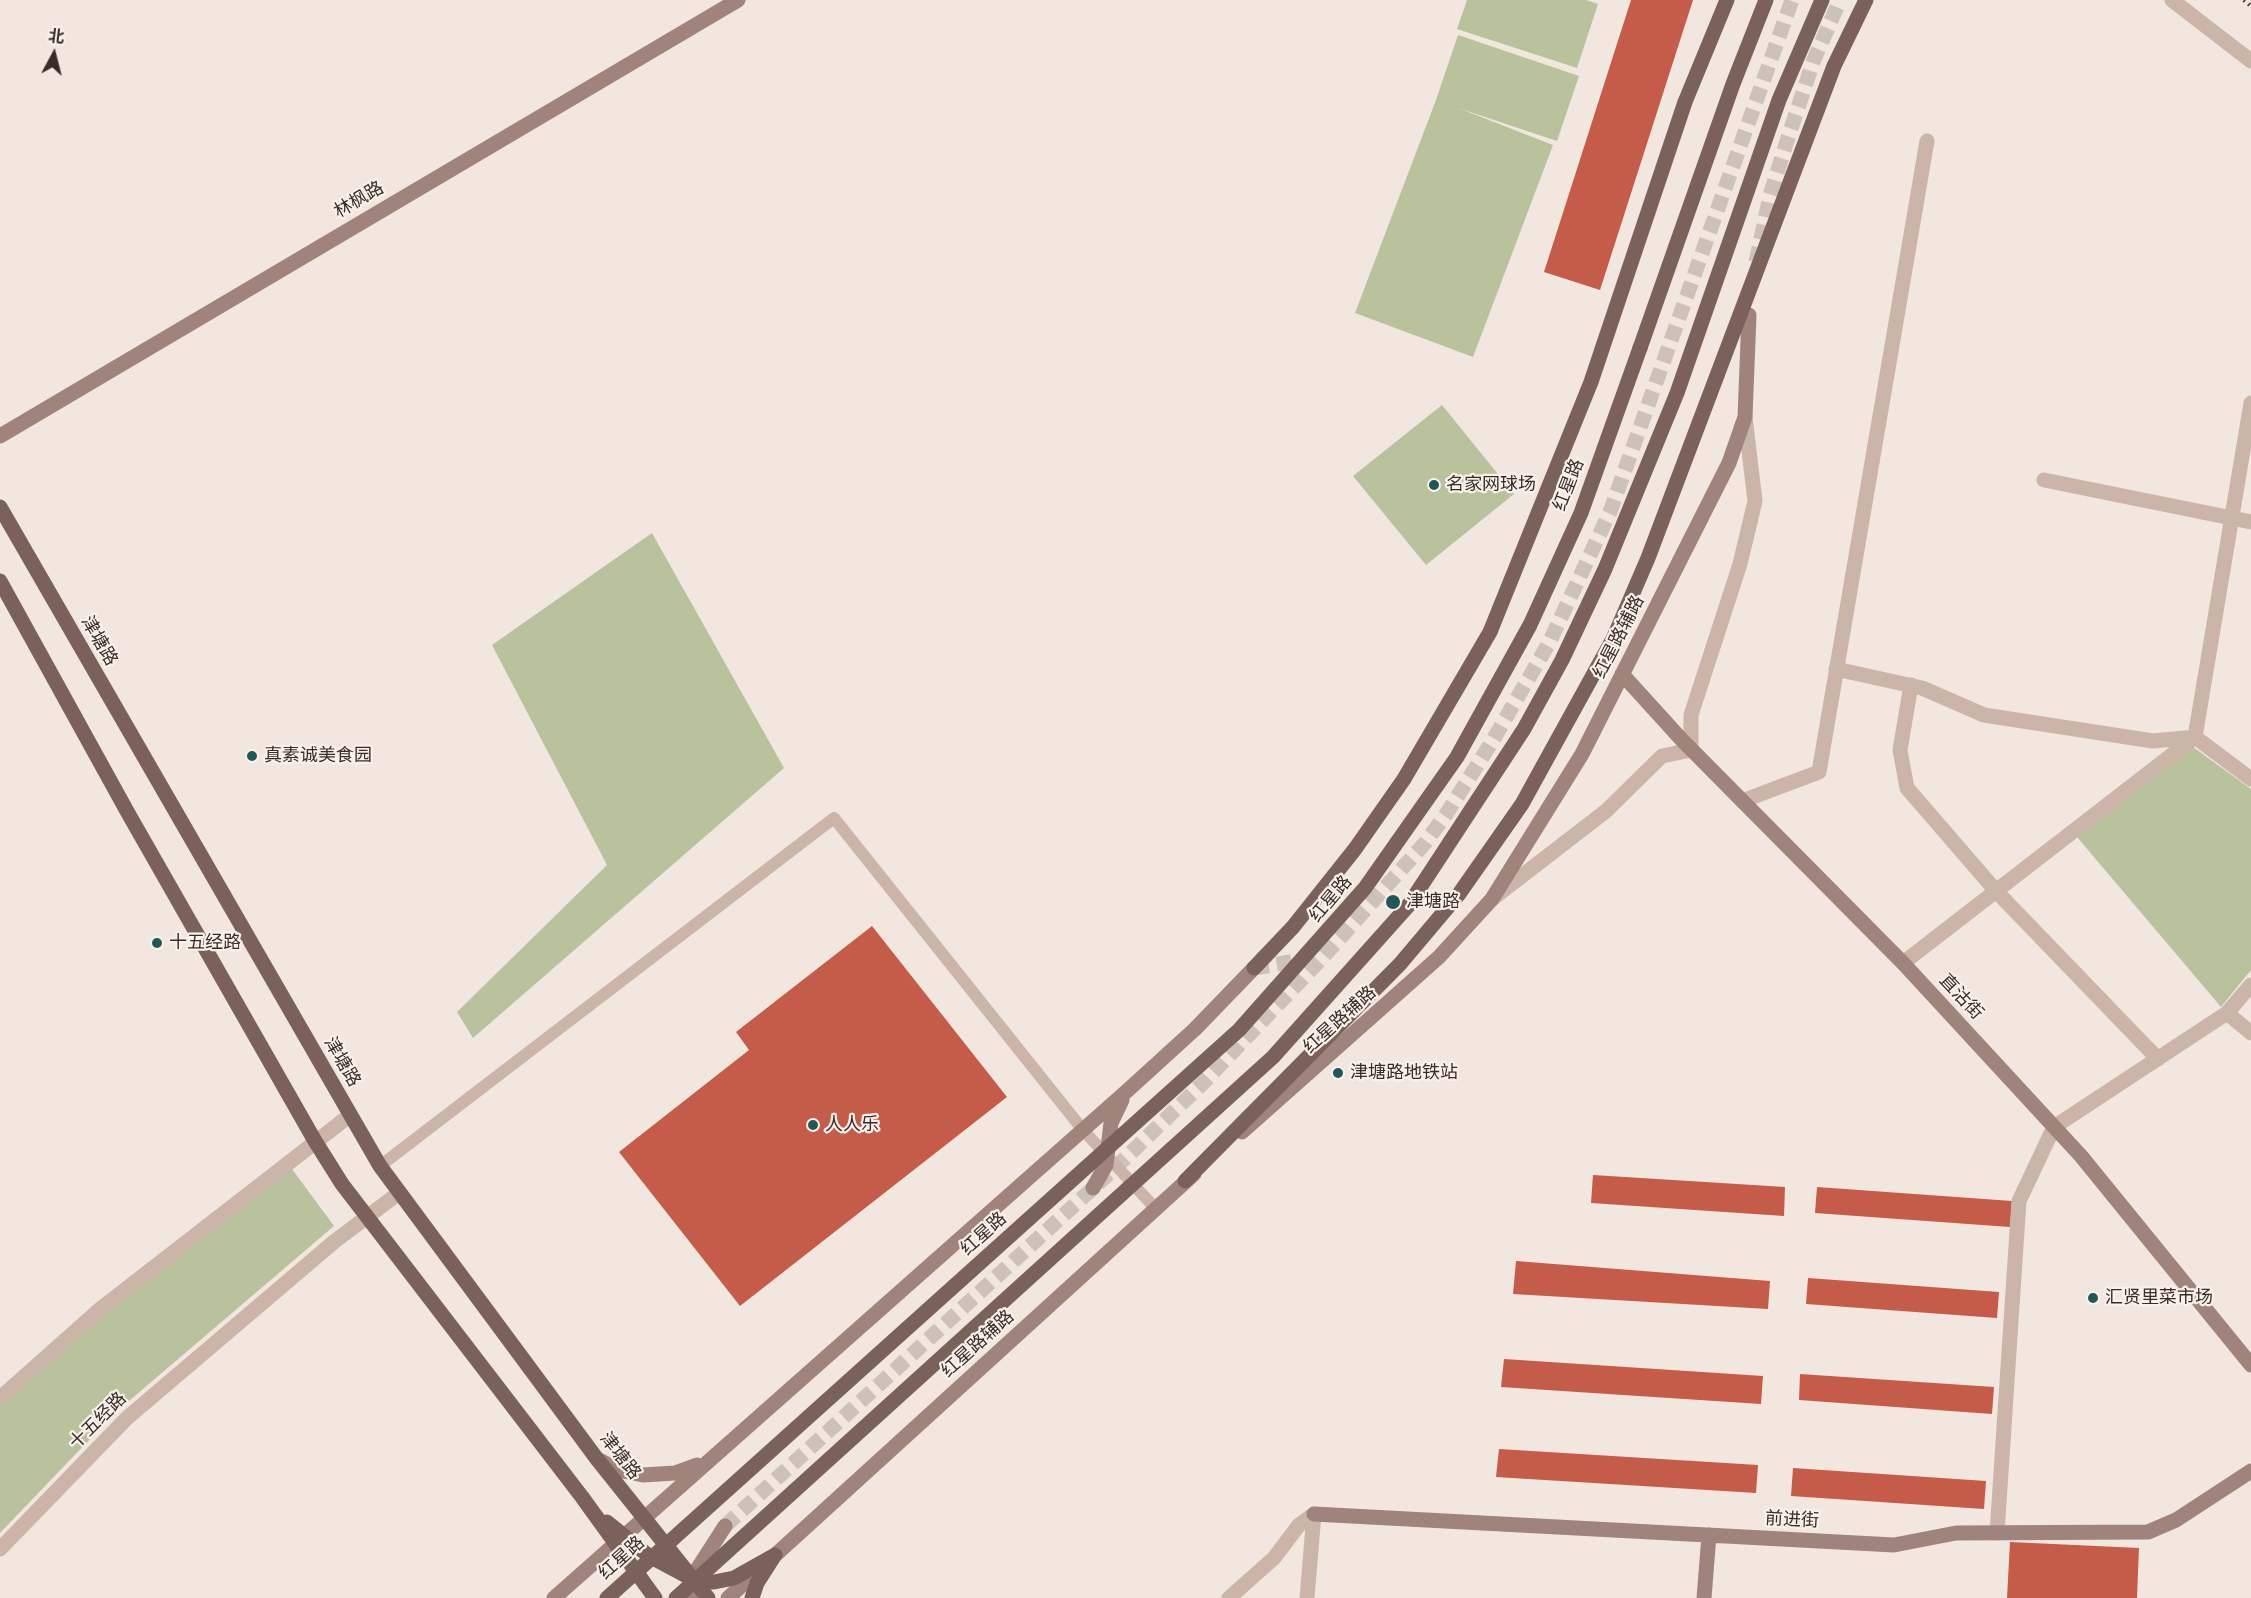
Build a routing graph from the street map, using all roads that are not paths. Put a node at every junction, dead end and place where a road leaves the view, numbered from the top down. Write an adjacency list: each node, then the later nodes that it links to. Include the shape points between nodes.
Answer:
1 (738, 0): 12 (main road, 林枫路)
2 (1727, 0): 32 (main road, via 1685,102 1591,382 1490,632 1404,779 1355,849 1293,927 1195,1029)
3 (1766, 0): 59 (main road, 红星路, bridge, via 1732,84 1581,513 1530,625 1457,757 1409,829 1330,930 1239,1030)
4 (1822, 0): 61 (main road, bridge, via 1779,100 1677,393 1605,569 1524,729 1407,906 1273,1057)
5 (1866, 0): 39 (main road, bridge, via 1834,66 1648,558 1614,637 1522,804 1459,894 1400,964)
6 (2172, 0): 7 (street)
7 (2251, 61)
8 (1927, 141): 18 (street)
9 (1749, 315): 11 (main road, 红星路辅路)
10 (2251, 403): 15 (street)
11 (1745, 417): 19 (main road, 红星路辅路, via 1729,463); 22 (street, via 1755,501 1740,564 1691,715)
12 (0, 436)
13 (2044, 480): 15 (street)
14 (0, 507): 33 (main road, 津塘路)
15 (2232, 517): 16 (street); 21 (street)
16 (2251, 522)
17 (0, 581): 36 (main road)
18 (1836, 669): 20 (street); 24 (street, via 1819,772)
19 (1622, 674): 22 (main road, 直沽街); 26 (main road, 红星路辅路, via 1582,754)
20 (1911, 685): 21 (street, via 1984,715 2153,741); 25 (street, via 1900,750 1907,788)
21 (2195, 737): 23 (street); 25 (street)
22 (1691, 750): 24 (main road, 直沽街); 26 (street, via 1662,756 1606,811)
23 (2251, 779)
24 (1743, 801): 27 (main road, 直沽街)
25 (1996, 891): 27 (street); 31 (street)
26 (1492, 899): 39 (main road, 红星路辅路, via 1439,957)
27 (1903, 963): 34 (main road, 直沽街)
28 (2251, 985): 29 (street)
29 (2227, 1013): 30 (street); 31 (street)
30 (2251, 1033)
31 (2158, 1059): 34 (street)
32 (1128, 1090): 35 (main road); 37 (main road, via 1111,1123)
33 (349, 1116): 36 (street); 38 (main road, 津塘路)
34 (2054, 1127): 44 (main road, 直沽街, via 2132,1216); 52 (street, via 2019,1201)
35 (1083, 1130): 37 (lane); 38 (lane, via 834,818); 46 (main road)
36 (315, 1142): 43 (main road); 45 (street, via 99,1310)
37 (1107, 1158): 40 (main road); 42 (lane)
38 (380, 1166): 41 (main road, 津塘路)
39 (1185, 1181): 42 (main road, 红星路辅路)
40 (1093, 1188)
41 (399, 1193): 43 (street, 十五经路); 47 (main road, 津塘路)
42 (1156, 1209): 56 (main road, 红星路辅路)
43 (367, 1218): 54 (main road); 55 (street, 十五经路, via 127,1418)
44 (2251, 1365)
45 (0, 1398)
46 (711, 1458): 47 (main road, via 688,1469 654,1475 618,1470); 50 (main road)
47 (597, 1459): 50 (main road, 津塘路)
48 (2251, 1471): 52 (main road, 前进街, via 2176,1520 2148,1532)
49 (1314, 1514): 53 (main road, 前进街); 66 (street, via 1299,1525 1274,1558); 67 (street)
50 (644, 1518): 54 (main road); 57 (main road, 津塘路)
51 (725, 1526): 57 (main road, via 701,1561)
52 (1997, 1533): 53 (main road, 前进街, via 1956,1533 1894,1545)
53 (1709, 1535): 68 (main road)
54 (618, 1540): 57 (main road); 58 (main road); 60 (main road)
55 (0, 1549)
56 (775, 1555): 57 (main road, via 734,1578); 64 (main road, 红星路辅路); 65 (main road)
57 (694, 1580): 62 (main road); 63 (main road, 津塘路)
58 (554, 1598)
59 (607, 1598)
60 (655, 1598)
61 (676, 1598)
62 (692, 1598)
63 (708, 1598)
64 (728, 1598)
65 (752, 1598)
66 (1229, 1598)
67 (1307, 1598)
68 (1704, 1598)

